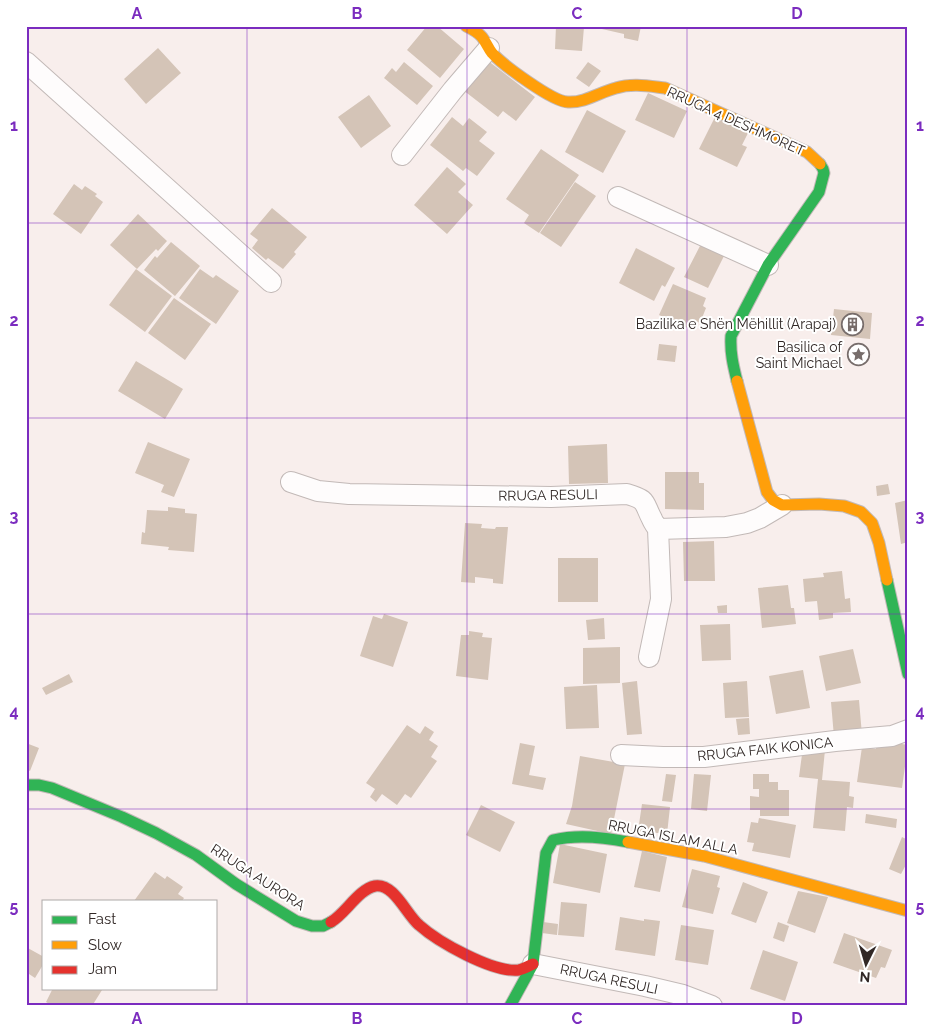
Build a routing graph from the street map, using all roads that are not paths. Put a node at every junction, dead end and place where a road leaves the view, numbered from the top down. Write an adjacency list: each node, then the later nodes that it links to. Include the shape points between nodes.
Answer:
1 (466, 26): 2 (street, RRUGA 4 DESHMORET, via 483,38)
2 (488, 48): 4 (street); 6 (street, RRUGA 4 DESHMORET, via 502,62 563,102 572,103 624,85 665,88 819,160 824,169 819,192)
3 (26, 62): 7 (street)
4 (402, 155)
5 (618, 197): 6 (street)
6 (768, 265): 9 (street, RRUGA 4 DESHMORET, via 731,336 730,347 767,492)
7 (271, 282)
8 (291, 482): 10 (street, RRUGA RESULI, via 318,491 349,494 627,494 646,504)
9 (782, 505): 10 (street, via 747,523 726,527); 12 (street, via 844,506 861,512 872,524)
10 (658, 529): 11 (street, via 661,599)
11 (649, 657)
12 (908, 674)
13 (908, 730): 14 (street, RRUGA FAIK KONICA, via 892,736 704,757)
14 (621, 755)
15 (26, 785): 17 (street, RRUGA AURORA, via 52,788 139,824 191,851 300,923 314,926 335,921 369,888 380,886 390,890 411,917 444,943 505,970 520,970)
16 (908, 911): 17 (street, RRUGA ISLAM ALLA, via 704,856 614,839 566,837 553,840 546,853)
17 (533, 964): 18 (street, RRUGA ISLAM ALLA); 19 (street, RRUGA RESULI, via 645,986)
18 (510, 1006)
19 (712, 1006)

